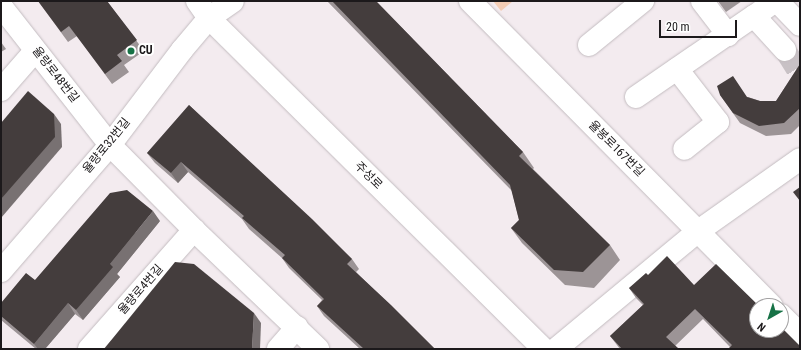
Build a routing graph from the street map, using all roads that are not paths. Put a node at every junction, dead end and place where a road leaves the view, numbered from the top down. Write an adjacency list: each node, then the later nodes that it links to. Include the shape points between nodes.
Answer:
1 (196, 1): 9 (street, 주성로)
2 (232, 1): 9 (street, 율량로32번길)
3 (470, 1): 22 (street, 율봉로167번길)
4 (643, 1): 12 (street)
5 (702, 1): 11 (street)
6 (776, 1): 8 (street); 10 (street)
7 (1, 6): 14 (street, 율량로48번길)
8 (754, 16): 11 (street); 13 (street)
9 (209, 18): 18 (street, 율량로32번길); 31 (street, 주성로)
10 (800, 25)
11 (728, 35): 15 (street)
12 (589, 45)
13 (785, 50)
14 (35, 51): 16 (street); 18 (street, 율량로48번길)
15 (677, 69): 17 (street); 19 (street, via 718,122)
16 (1, 90)
17 (636, 98)
18 (110, 145): 21 (street); 23 (street, 율량로32번길)
19 (684, 149)
20 (800, 158): 22 (street)
21 (194, 230): 26 (street); 28 (street, 율량로4번길)
22 (698, 232): 24 (street, 율봉로167번길); 32 (street)
23 (1, 271)
24 (764, 298)
25 (789, 323): 27 (street)
26 (297, 327): 29 (street); 30 (street)
27 (800, 334)
28 (89, 349)
29 (278, 349)
30 (318, 349)
31 (543, 349)
32 (556, 349)

